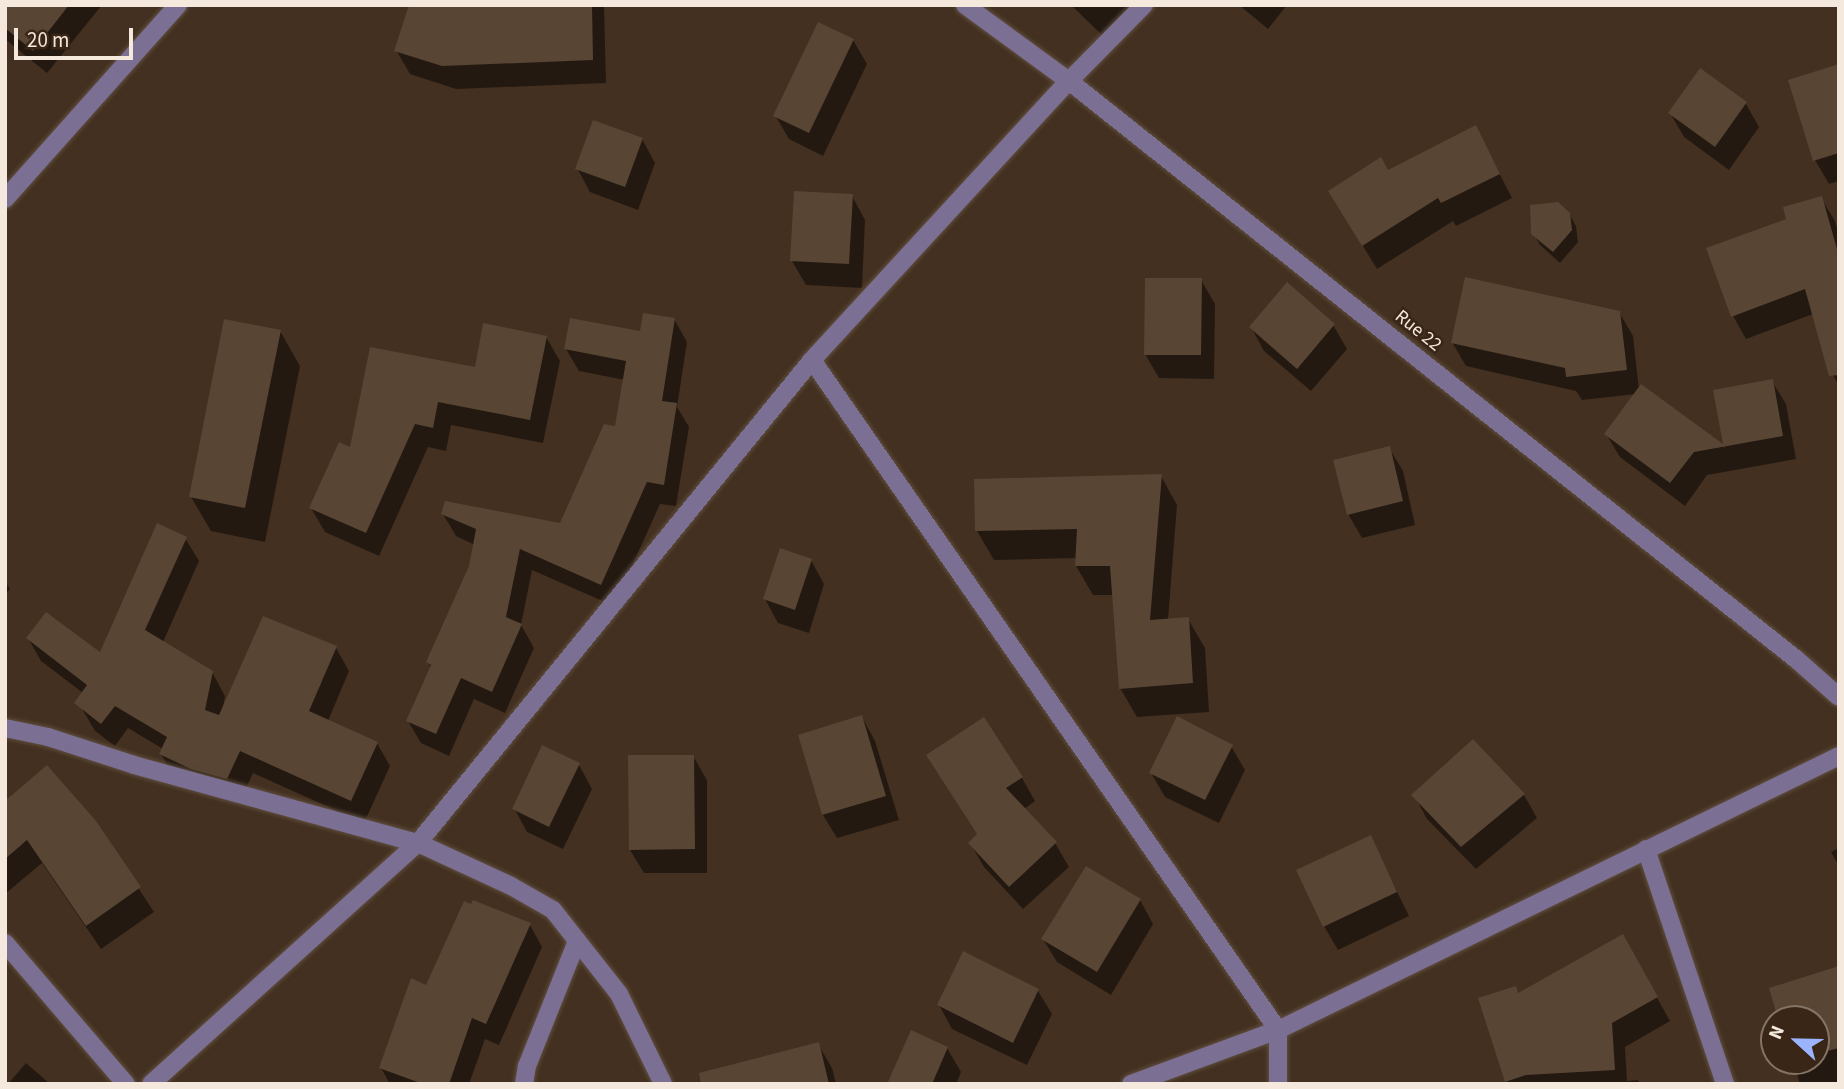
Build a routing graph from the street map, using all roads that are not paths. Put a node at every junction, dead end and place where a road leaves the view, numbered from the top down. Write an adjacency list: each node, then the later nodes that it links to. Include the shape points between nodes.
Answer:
1 (178, 5): 5 (street)
2 (965, 5): 4 (street, Rue 22)
3 (1144, 5): 4 (street)
4 (1069, 81): 6 (street); 7 (street, Rue 22)
5 (5, 199)
6 (812, 359): 10 (street); 14 (street)
7 (1839, 697)
8 (5, 728): 10 (street)
9 (1839, 755): 11 (street)
10 (418, 844): 12 (street, via 553,910); 16 (street)
11 (1646, 849): 14 (street); 21 (street)
12 (577, 941): 17 (street); 18 (street, via 619,994)
13 (5, 943): 15 (street)
14 (1278, 1030): 19 (street); 20 (street)
15 (126, 1084)
16 (151, 1084)
17 (524, 1084)
18 (663, 1084)
19 (1131, 1084)
20 (1278, 1084)
21 (1725, 1084)

